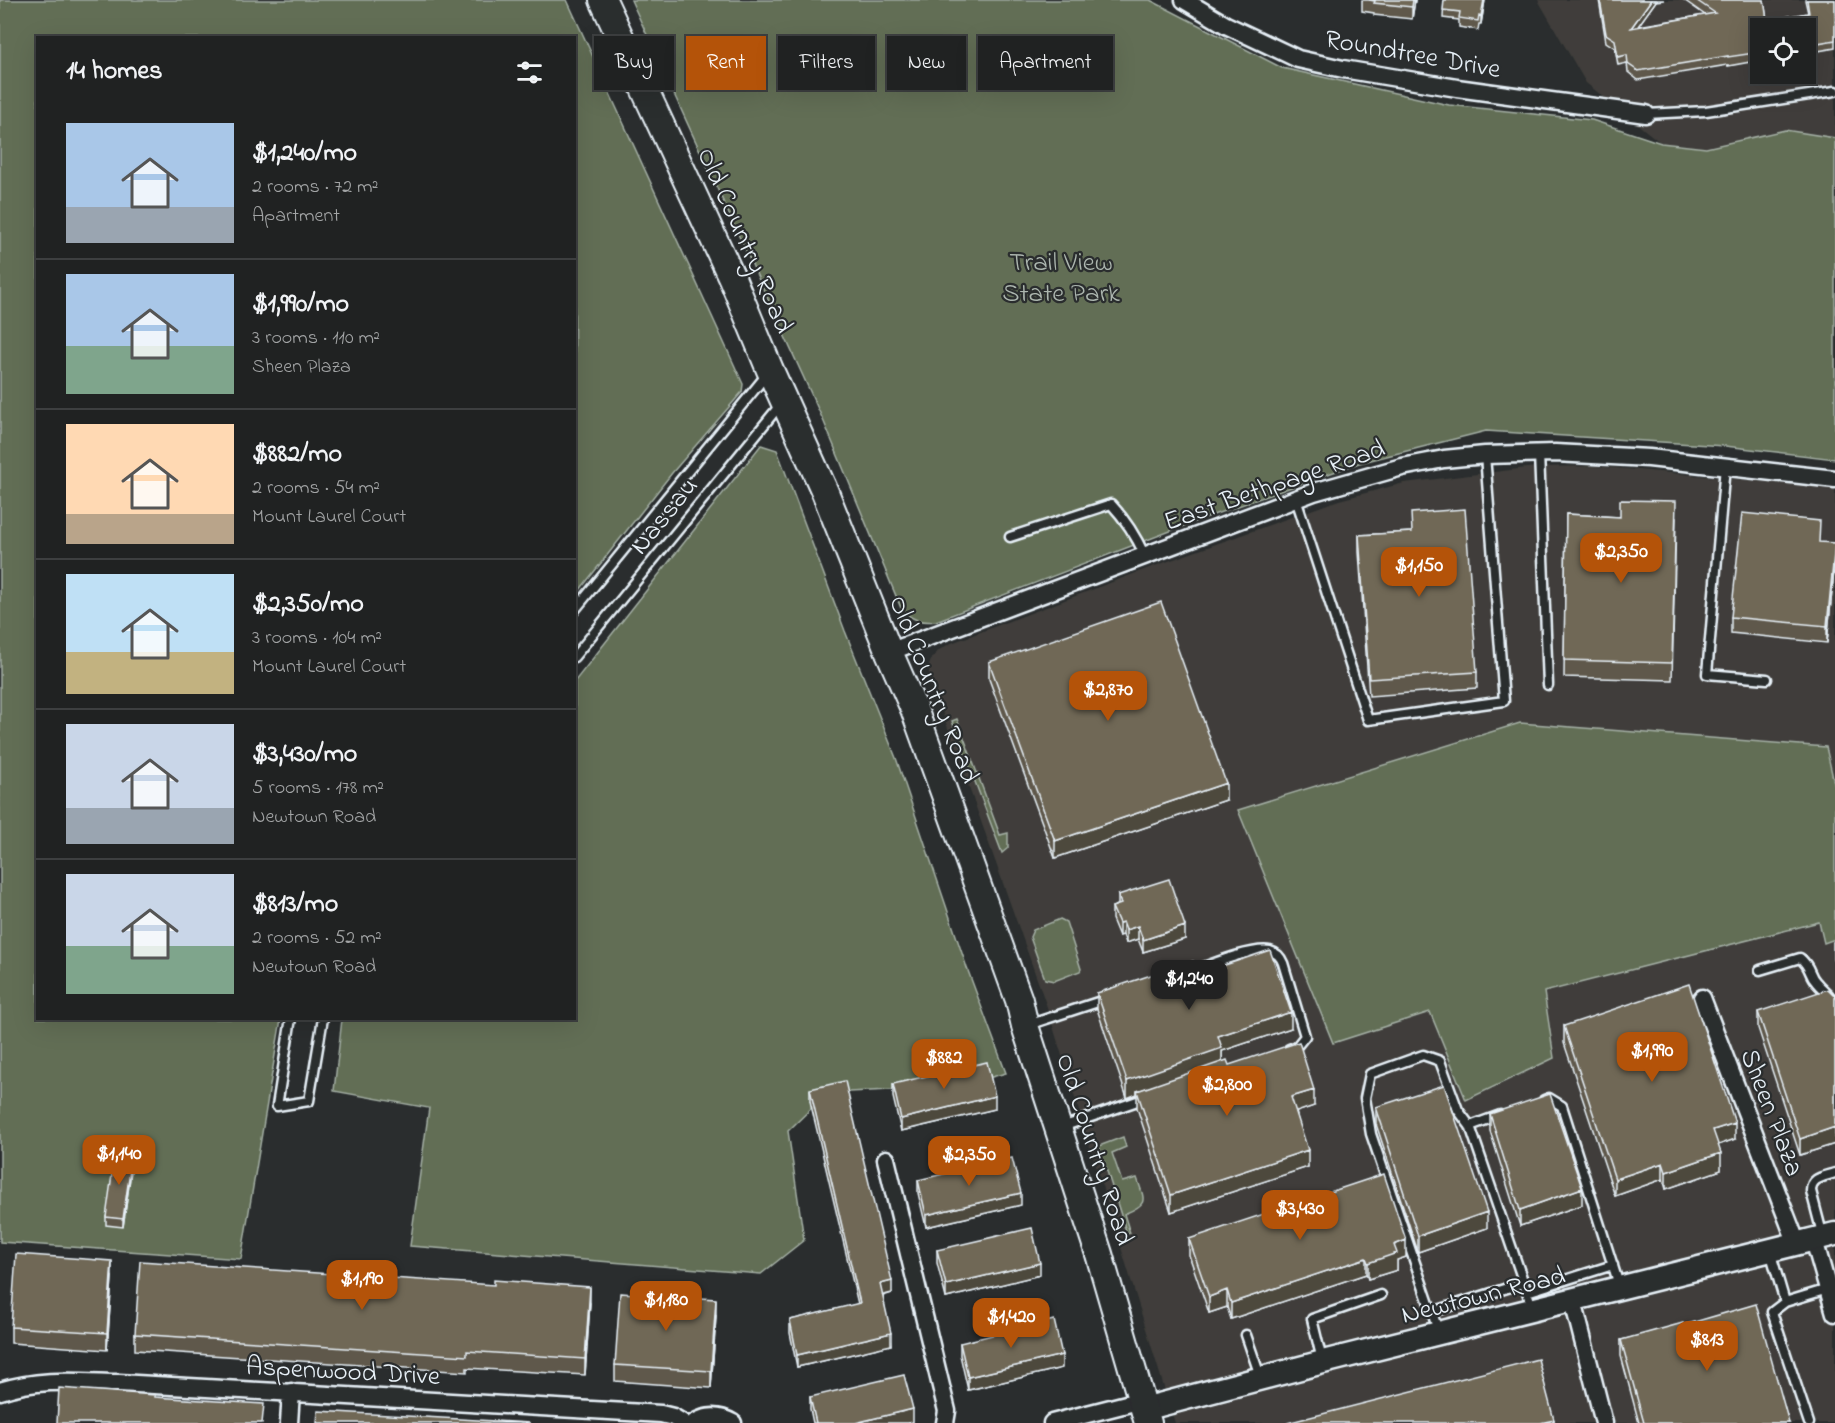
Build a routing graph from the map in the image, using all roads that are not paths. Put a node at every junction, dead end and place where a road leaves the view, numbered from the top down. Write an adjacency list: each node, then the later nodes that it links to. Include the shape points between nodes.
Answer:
1 (603, 0): 5 (main road, Old Country Road)
2 (1184, 0): 4 (street, Roundtree Drive, via 1298,59 1457,88)
3 (1835, 91): 4 (lane, via 1706,111)
4 (1646, 114)
5 (770, 370): 6 (main road, Old Country Road); 14 (lane)
6 (785, 400): 15 (main road, Old Country Road); 16 (lane, Nassau)
7 (1539, 453): 8 (street, East Bethpage Road); 9 (street, East Bethpage Road); 18 (lane)
8 (1485, 456): 11 (street, East Bethpage Road, via 1402,467); 11 (lane, via 1504,701 1368,720)
9 (1725, 466): 10 (street, East Bethpage Road); 17 (lane, via 1707,674)
10 (1835, 479)
11 (1296, 499): 13 (street, East Bethpage Road)
12 (1010, 537): 13 (lane, via 1111,504 1126,520)
13 (1145, 556): 15 (street, East Bethpage Road)
14 (576, 609)
15 (889, 652): 26 (main road, Old Country Road, via 914,709)
16 (576, 655)
17 (1767, 679)
18 (1548, 685)
19 (1760, 970): 23 (lane, via 1800,958)
20 (1184, 974): 27 (lane, via 1257,950 1280,955 1305,1036 1297,1046)
21 (1118, 995): 26 (lane)
22 (1702, 998): 35 (street, Sheen Plaza)
23 (1835, 1005)
24 (291, 1020): 25 (lane, via 277,1106 309,1101)
25 (323, 1020)
26 (1025, 1026): 32 (main road, Old Country Road)
27 (1275, 1054)
28 (1152, 1096): 32 (lane)
29 (1539, 1102): 37 (lane, via 1549,1098 1562,1106)
30 (1509, 1112): 31 (lane)
31 (1470, 1126): 38 (lane); 45 (lane, via 1458,1110 1440,1061 1424,1055 1370,1074 1365,1098 1371,1134)
32 (1059, 1128): 53 (main road, Old Country Road)
33 (886, 1159): 58 (street, via 947,1411)
34 (1835, 1173): 35 (lane, via 1816,1179 1811,1185)
35 (1817, 1239): 36 (street, Newtown Road); 40 (street, Sheen Plaza)
36 (1770, 1251): 39 (street, Newtown Road); 44 (lane)
37 (1613, 1265): 39 (lane); 42 (lane)
38 (1523, 1283): 42 (lane); 45 (lane)
39 (1621, 1288): 43 (street, Newtown Road)
40 (1828, 1289): 44 (lane); 46 (street, Sheen Plaza)
41 (1381, 1295): 49 (lane, via 1312,1318)
42 (1530, 1301): 43 (street, Newtown Road); 47 (street, Newtown Road)
43 (1573, 1301): 60 (street)
44 (1785, 1302): 61 (lane, via 1772,1312)
45 (1432, 1312): 47 (lane)
46 (1835, 1313)
47 (1440, 1334): 49 (street, Newtown Road)
48 (1246, 1335): 50 (lane)
49 (1323, 1362): 50 (street, Newtown Road)
50 (1261, 1380): 53 (street, Newtown Road)
51 (0, 1391): 52 (street, Aspenwood Drive, via 46,1381)
52 (291, 1392): 54 (street); 55 (street, Aspenwood Drive, via 661,1414)
53 (1145, 1411): 59 (street)
54 (289, 1423)
55 (683, 1423)
56 (694, 1423): 57 (street, via 715,1416)
57 (733, 1423)
58 (945, 1423)
59 (1052, 1423)
60 (1604, 1423)
61 (1809, 1423)

